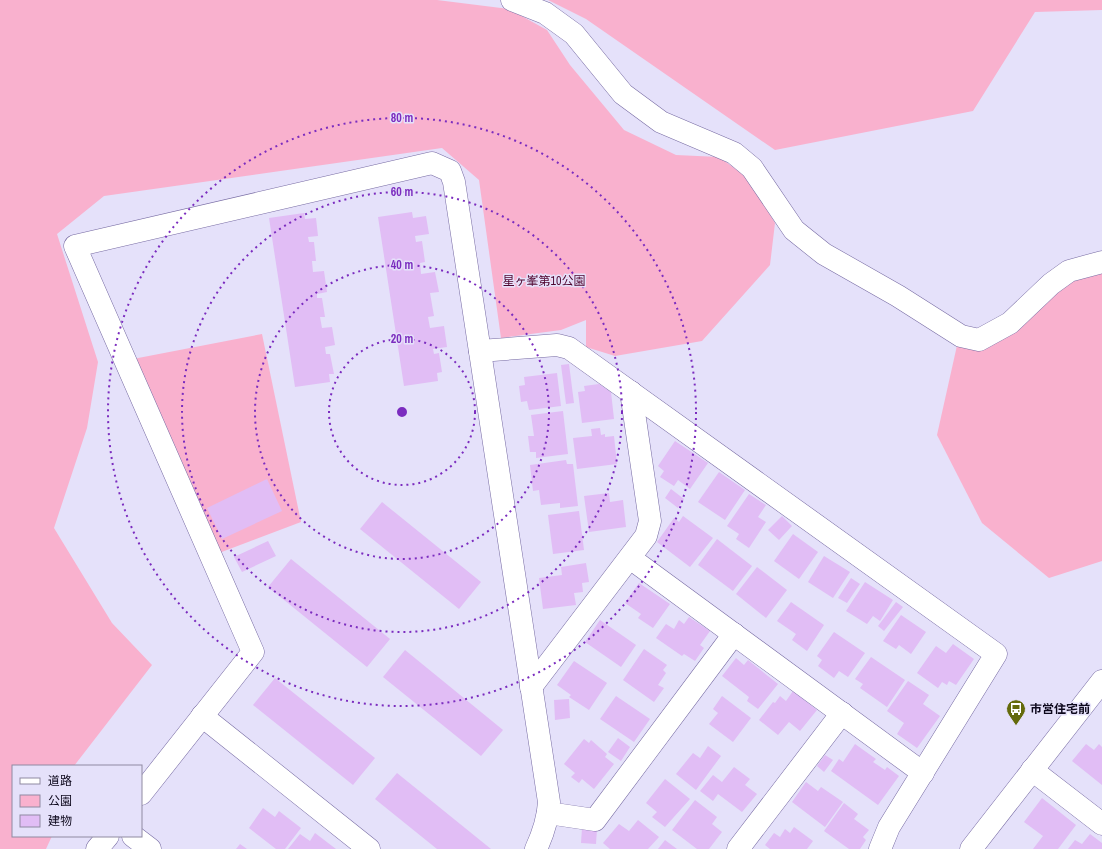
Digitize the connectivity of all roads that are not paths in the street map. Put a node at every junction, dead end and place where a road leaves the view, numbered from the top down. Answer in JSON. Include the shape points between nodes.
{"nodes":[{"id":1,"x":512,"y":0,"type":"edge"},
{"id":2,"x":1102,"y":262,"type":"edge"},
{"id":3,"x":480,"y":351,"type":"junction"},
{"id":4,"x":631,"y":392,"type":"junction"},
{"id":5,"x":630,"y":558,"type":"junction"},
{"id":6,"x":734,"y":634,"type":"junction"},
{"id":7,"x":1102,"y":681,"type":"edge"},
{"id":8,"x":531,"y":687,"type":"junction"},
{"id":9,"x":842,"y":713,"type":"junction"},
{"id":10,"x":202,"y":716,"type":"junction"},
{"id":11,"x":1032,"y":770,"type":"junction"},
{"id":12,"x":923,"y":773,"type":"junction"},
{"id":13,"x":142,"y":793,"type":"edge"},
{"id":14,"x":548,"y":813,"type":"junction"},
{"id":15,"x":1102,"y":824,"type":"edge"},
{"id":16,"x":107,"y":837,"type":"edge"},
{"id":17,"x":134,"y":837,"type":"edge"},
{"id":18,"x":97,"y":849,"type":"edge"},
{"id":19,"x":150,"y":849,"type":"edge"},
{"id":20,"x":369,"y":849,"type":"edge"},
{"id":21,"x":536,"y":849,"type":"edge"},
{"id":22,"x":738,"y":849,"type":"edge"},
{"id":23,"x":880,"y":849,"type":"edge"},
{"id":24,"x":971,"y":849,"type":"edge"}],
"edges":[{"from":1,"to":2,"type":"street","via":[[545,13],[574,34],[623,94],[661,122],[734,153],[752,168],[794,230],[824,254],[961,336],[978,340],[1010,323],[1051,284],[1069,271]]},
{"from":3,"to":4,"type":"street","via":[[557,344],[569,348]]},
{"from":3,"to":8,"type":"street"},
{"from":3,"to":10,"type":"street","via":[[454,182],[450,171],[432,163],[75,246],[253,652]]},
{"from":4,"to":5,"type":"street","via":[[650,522],[646,536]]},
{"from":4,"to":12,"type":"street","via":[[996,654]]},
{"from":5,"to":6,"type":"street"},
{"from":5,"to":8,"type":"street"},
{"from":6,"to":9,"type":"street"},
{"from":6,"to":14,"type":"street","via":[[595,820]]},
{"from":7,"to":11,"type":"street"},
{"from":8,"to":14,"type":"street","via":[[549,802]]},
{"from":9,"to":12,"type":"street"},
{"from":9,"to":22,"type":"street"},
{"from":10,"to":13,"type":"street"},
{"from":10,"to":20,"type":"street"},
{"from":11,"to":15,"type":"street"},
{"from":11,"to":24,"type":"street"},
{"from":12,"to":23,"type":"street","via":[[889,827]]},
{"from":14,"to":21,"type":"street"},
{"from":16,"to":18,"type":"street"},
{"from":17,"to":19,"type":"street"}]}
